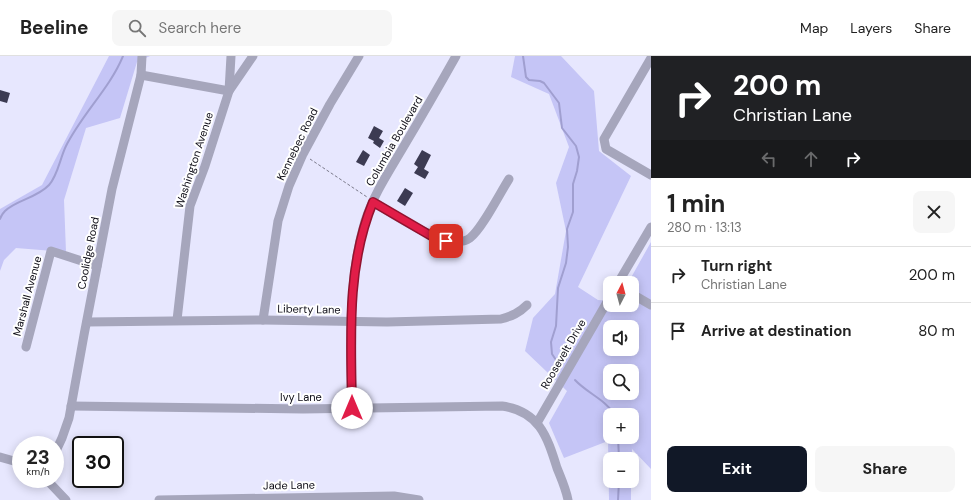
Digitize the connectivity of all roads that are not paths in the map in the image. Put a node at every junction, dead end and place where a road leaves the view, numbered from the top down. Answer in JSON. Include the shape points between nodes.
{"nodes":[{"id":1,"x":142,"y":56,"type":"edge"},
{"id":2,"x":231,"y":56,"type":"edge"},
{"id":3,"x":253,"y":56,"type":"edge"},
{"id":4,"x":359,"y":56,"type":"edge"},
{"id":5,"x":456,"y":56,"type":"edge"},
{"id":6,"x":651,"y":58,"type":"edge"},
{"id":7,"x":141,"y":75,"type":"junction"},
{"id":8,"x":229,"y":91,"type":"junction"},
{"id":9,"x":651,"y":175,"type":"edge"},
{"id":10,"x":509,"y":179,"type":"dead end"},
{"id":11,"x":373,"y":202,"type":"junction"},
{"id":12,"x":651,"y":227,"type":"edge"},
{"id":13,"x":97,"y":266,"type":"junction"},
{"id":14,"x":622,"y":276,"type":"edge"},
{"id":15,"x":639,"y":298,"type":"edge"},
{"id":16,"x":527,"y":305,"type":"dead end"},
{"id":17,"x":651,"y":305,"type":"edge"},
{"id":18,"x":603,"y":309,"type":"edge"},
{"id":19,"x":176,"y":320,"type":"junction"},
{"id":20,"x":263,"y":320,"type":"junction"},
{"id":21,"x":87,"y":322,"type":"junction"},
{"id":22,"x":351,"y":322,"type":"junction"},
{"id":23,"x":26,"y":347,"type":"dead end"},
{"id":24,"x":71,"y":406,"type":"junction"},
{"id":25,"x":352,"y":408,"type":"junction"},
{"id":26,"x":537,"y":423,"type":"junction"},
{"id":27,"x":62,"y":436,"type":"edge"},
{"id":28,"x":0,"y":457,"type":"edge"},
{"id":29,"x":12,"y":460,"type":"edge"},
{"id":30,"x":55,"y":488,"type":"edge"},
{"id":31,"x":213,"y":499,"type":"edge"},
{"id":32,"x":303,"y":499,"type":"edge"},
{"id":33,"x":66,"y":500,"type":"edge"},
{"id":34,"x":159,"y":500,"type":"edge"},
{"id":35,"x":419,"y":500,"type":"edge"},
{"id":36,"x":568,"y":500,"type":"edge"}],
"edges":[{"from":1,"to":7,"type":"street","name":"Coolidge Road"},
{"from":2,"to":8,"type":"street","name":"Washington Avenue"},
{"from":3,"to":8,"type":"street"},
{"from":4,"to":20,"type":"street","name":"Kennebec Road","via":[[302,154],[289,186],[278,221]]},
{"from":5,"to":11,"type":"street","name":"Columbia Boulevard"},
{"from":6,"to":9,"type":"street","via":[[604,139],[606,148]]},
{"from":7,"to":8,"type":"street"},
{"from":7,"to":13,"type":"street","name":"Coolidge Road","via":[[112,189]]},
{"from":8,"to":19,"type":"street","name":"Washington Avenue","via":[[190,206]]},
{"from":10,"to":11,"type":"street","via":[[478,230],[466,241],[446,241],[433,237]]},
{"from":11,"to":22,"type":"street","name":"Columbia Boulevard","via":[[359,245]]},
{"from":12,"to":14,"type":"street"},
{"from":13,"to":21,"type":"street","name":"Coolidge Road"},
{"from":13,"to":23,"type":"street","name":"Marshall Avenue","via":[[51,252]]},
{"from":15,"to":17,"type":"street"},
{"from":16,"to":22,"type":"street","name":"Liberty Lane","via":[[521,312],[501,319]]},
{"from":18,"to":26,"type":"street","name":"Roosevelt Drive"},
{"from":19,"to":20,"type":"street","name":"Liberty Lane"},
{"from":19,"to":21,"type":"street","name":"Liberty Lane"},
{"from":20,"to":22,"type":"street","name":"Liberty Lane"},
{"from":21,"to":24,"type":"street","name":"Coolidge Road"},
{"from":22,"to":25,"type":"street","name":"Columbia Boulevard"},
{"from":24,"to":25,"type":"street","name":"Ivy Lane","via":[[303,410]]},
{"from":24,"to":27,"type":"street","name":"Coolidge Road"},
{"from":25,"to":26,"type":"street","name":"Ivy Lane","via":[[502,406],[523,411]]},
{"from":26,"to":36,"type":"street","name":"Ivy Lane","via":[[544,432]]},
{"from":28,"to":29,"type":"street"},
{"from":30,"to":33,"type":"street"},
{"from":31,"to":32,"type":"street","name":"Jade Lane"},
{"from":31,"to":34,"type":"street","name":"Jade Lane"},
{"from":32,"to":35,"type":"street","name":"Jade Lane","via":[[394,496]]}]}
